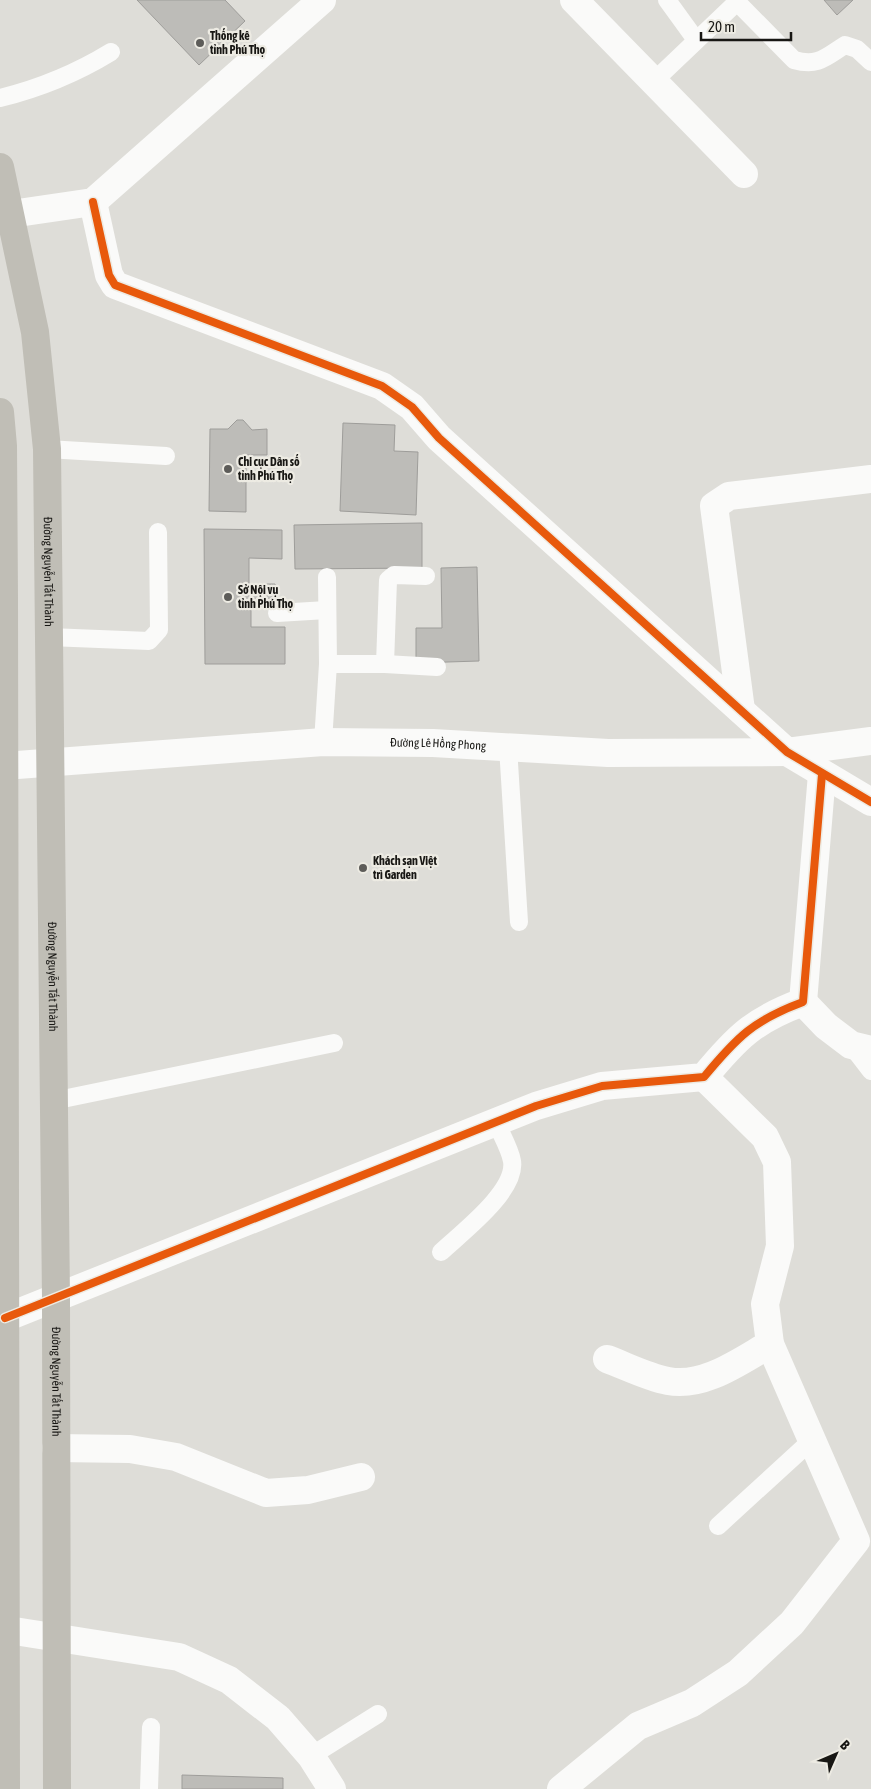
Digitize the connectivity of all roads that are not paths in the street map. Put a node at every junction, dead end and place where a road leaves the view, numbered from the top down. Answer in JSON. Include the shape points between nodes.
{"nodes":[{"id":1,"x":322,"y":0,"type":"edge"},
{"id":2,"x":574,"y":0,"type":"edge"},
{"id":3,"x":667,"y":0,"type":"edge"},
{"id":4,"x":736,"y":1,"type":"edge"},
{"id":5,"x":696,"y":40,"type":"junction"},
{"id":6,"x":111,"y":52,"type":"dead end"},
{"id":7,"x":871,"y":62,"type":"edge"},
{"id":8,"x":654,"y":81,"type":"junction"},
{"id":9,"x":0,"y":98,"type":"edge"},
{"id":10,"x":0,"y":167,"type":"edge"},
{"id":11,"x":744,"y":174,"type":"dead end"},
{"id":12,"x":92,"y":202,"type":"junction"},
{"id":13,"x":11,"y":214,"type":"junction"},
{"id":14,"x":0,"y":412,"type":"edge"},
{"id":15,"x":47,"y":449,"type":"junction"},
{"id":16,"x":166,"y":456,"type":"dead end"},
{"id":17,"x":871,"y":479,"type":"edge"},
{"id":18,"x":158,"y":532,"type":"dead end"},
{"id":19,"x":426,"y":576,"type":"dead end"},
{"id":20,"x":327,"y":577,"type":"dead end"},
{"id":21,"x":327,"y":610,"type":"junction"},
{"id":22,"x":277,"y":613,"type":"dead end"},
{"id":23,"x":49,"y":637,"type":"junction"},
{"id":24,"x":328,"y":664,"type":"junction"},
{"id":25,"x":385,"y":664,"type":"junction"},
{"id":26,"x":437,"y":667,"type":"dead end"},
{"id":27,"x":741,"y":710,"type":"junction"},
{"id":28,"x":871,"y":741,"type":"edge"},
{"id":29,"x":323,"y":742,"type":"junction"},
{"id":30,"x":508,"y":747,"type":"junction"},
{"id":31,"x":787,"y":752,"type":"junction"},
{"id":32,"x":49,"y":764,"type":"junction"},
{"id":33,"x":4,"y":766,"type":"junction"},
{"id":34,"x":822,"y":774,"type":"junction"},
{"id":35,"x":871,"y":802,"type":"edge"},
{"id":36,"x":519,"y":922,"type":"dead end"},
{"id":37,"x":803,"y":1002,"type":"junction"},
{"id":38,"x":334,"y":1043,"type":"dead end"},
{"id":39,"x":861,"y":1048,"type":"edge"},
{"id":40,"x":871,"y":1072,"type":"edge"},
{"id":41,"x":704,"y":1077,"type":"junction"},
{"id":42,"x":53,"y":1101,"type":"junction"},
{"id":43,"x":496,"y":1122,"type":"junction"},
{"id":44,"x":441,"y":1252,"type":"dead end"},
{"id":45,"x":56,"y":1300,"type":"junction"},
{"id":46,"x":5,"y":1318,"type":"junction"},
{"id":47,"x":770,"y":1344,"type":"junction"},
{"id":48,"x":606,"y":1359,"type":"dead end"},
{"id":49,"x":812,"y":1440,"type":"junction"},
{"id":50,"x":56,"y":1448,"type":"junction"},
{"id":51,"x":361,"y":1477,"type":"dead end"},
{"id":52,"x":718,"y":1526,"type":"dead end"},
{"id":53,"x":863,"y":1548,"type":"edge"},
{"id":54,"x":8,"y":1630,"type":"junction"},
{"id":55,"x":58,"y":1636,"type":"junction"},
{"id":56,"x":378,"y":1714,"type":"dead end"},
{"id":57,"x":151,"y":1726,"type":"dead end"},
{"id":58,"x":311,"y":1756,"type":"junction"},
{"id":59,"x":6,"y":1789,"type":"edge"},
{"id":60,"x":57,"y":1789,"type":"edge"},
{"id":61,"x":149,"y":1789,"type":"edge"},
{"id":62,"x":332,"y":1789,"type":"edge"},
{"id":63,"x":561,"y":1789,"type":"edge"}],
"edges":[{"from":1,"to":12,"type":"street"},
{"from":2,"to":8,"type":"street"},
{"from":3,"to":5,"type":"lane"},
{"from":4,"to":5,"type":"lane"},
{"from":4,"to":7,"type":"lane","via":[[794,60],[805,64],[817,63],[845,45],[857,49]]},
{"from":5,"to":8,"type":"lane"},
{"from":6,"to":9,"type":"lane","via":[[50,84]]},
{"from":8,"to":11,"type":"street"},
{"from":10,"to":13,"type":"main road","name":"Đường Nguyễn Tất Thành"},
{"from":12,"to":13,"type":"street"},
{"from":12,"to":27,"type":"street","via":[[109,274],[115,285],[382,386],[412,407],[439,438]]},
{"from":13,"to":15,"type":"main road","name":"Đường Nguyễn Tất Thành","via":[[35,332]]},
{"from":14,"to":33,"type":"main road","via":[[3,456]]},
{"from":15,"to":16,"type":"lane"},
{"from":15,"to":23,"type":"main road","name":"Đường Nguyễn Tất Thành"},
{"from":17,"to":27,"type":"street","via":[[730,496],[714,506]]},
{"from":18,"to":23,"type":"lane","via":[[159,630],[149,640]]},
{"from":19,"to":25,"type":"lane","via":[[394,575],[388,580]]},
{"from":20,"to":21,"type":"lane"},
{"from":21,"to":22,"type":"lane"},
{"from":21,"to":24,"type":"lane"},
{"from":23,"to":32,"type":"main road","name":"Đường Nguyễn Tất Thành"},
{"from":24,"to":25,"type":"lane"},
{"from":24,"to":29,"type":"lane"},
{"from":25,"to":26,"type":"lane"},
{"from":27,"to":31,"type":"street"},
{"from":28,"to":31,"type":"street","name":"Đường Lê Hồng Phong"},
{"from":29,"to":30,"type":"street","name":"Đường Lê Hồng Phong","via":[[433,742]]},
{"from":29,"to":32,"type":"street","name":"Đường Lê Hồng Phong"},
{"from":30,"to":31,"type":"street","name":"Đường Lê Hồng Phong","via":[[608,752]]},
{"from":30,"to":36,"type":"lane"},
{"from":31,"to":34,"type":"street"},
{"from":32,"to":33,"type":"street","name":"Đường Lê Hồng Phong"},
{"from":32,"to":42,"type":"main road","name":"Đường Nguyễn Tất Thành"},
{"from":33,"to":46,"type":"main road"},
{"from":34,"to":35,"type":"street"},
{"from":34,"to":37,"type":"street"},
{"from":37,"to":39,"type":"street","via":[[826,1026]]},
{"from":37,"to":41,"type":"street","via":[[771,1014],[741,1035]]},
{"from":38,"to":42,"type":"lane"},
{"from":39,"to":40,"type":"lane"},
{"from":41,"to":43,"type":"street","via":[[602,1086]]},
{"from":41,"to":47,"type":"street","via":[[765,1137],[777,1162],[780,1246],[765,1304]]},
{"from":42,"to":45,"type":"main road","name":"Đường Nguyễn Tất Thành"},
{"from":43,"to":44,"type":"lane","via":[[512,1161],[512,1175],[503,1192]]},
{"from":43,"to":45,"type":"street"},
{"from":45,"to":46,"type":"street"},
{"from":45,"to":50,"type":"main road","name":"Đường Nguyễn Tất Thành"},
{"from":46,"to":54,"type":"main road"},
{"from":47,"to":48,"type":"street","via":[[697,1381],[668,1381]]},
{"from":47,"to":49,"type":"street"},
{"from":49,"to":52,"type":"lane"},
{"from":49,"to":53,"type":"street"},
{"from":50,"to":51,"type":"street","via":[[130,1449],[176,1457],[266,1493],[308,1490]]},
{"from":50,"to":55,"type":"main road","name":"Đường Nguyễn Tất Thành"},
{"from":53,"to":63,"type":"street","via":[[792,1623],[738,1673],[692,1704],[638,1726]]},
{"from":54,"to":55,"type":"street"},
{"from":54,"to":59,"type":"main road"},
{"from":55,"to":58,"type":"street","via":[[179,1657],[229,1680],[278,1718]]},
{"from":55,"to":60,"type":"main road","name":"Đường Nguyễn Tất Thành"},
{"from":56,"to":58,"type":"lane"},
{"from":57,"to":61,"type":"lane"},
{"from":58,"to":62,"type":"street"}]}
